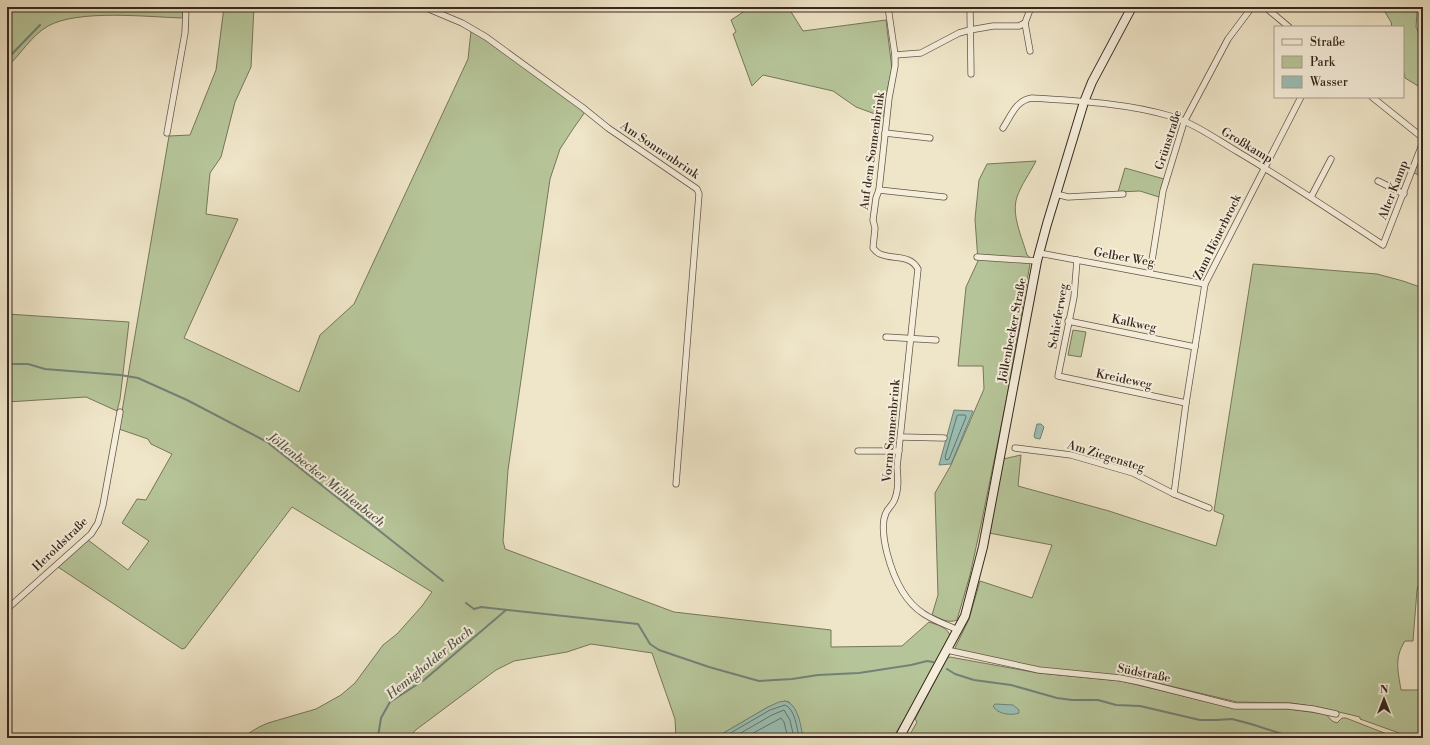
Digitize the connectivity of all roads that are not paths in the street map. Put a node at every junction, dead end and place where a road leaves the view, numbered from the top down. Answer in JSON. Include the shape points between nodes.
{"nodes":[{"id":1,"x":186,"y":7,"type":"edge"},
{"id":2,"x":424,"y":7,"type":"edge"},
{"id":3,"x":888,"y":7,"type":"edge"},
{"id":4,"x":970,"y":7,"type":"edge"},
{"id":5,"x":1031,"y":7,"type":"edge"},
{"id":6,"x":1132,"y":7,"type":"edge"},
{"id":7,"x":1252,"y":7,"type":"edge"},
{"id":8,"x":1265,"y":7,"type":"edge"},
{"id":9,"x":1025,"y":23,"type":"junction"},
{"id":10,"x":1288,"y":26,"type":"edge"},
{"id":11,"x":970,"y":30,"type":"junction"},
{"id":12,"x":1030,"y":51,"type":"dead end"},
{"id":13,"x":895,"y":56,"type":"junction"},
{"id":14,"x":971,"y":74,"type":"dead end"},
{"id":15,"x":1300,"y":98,"type":"edge"},
{"id":16,"x":1373,"y":98,"type":"edge"},
{"id":17,"x":1084,"y":102,"type":"junction"},
{"id":18,"x":1184,"y":122,"type":"junction"},
{"id":19,"x":1003,"y":128,"type":"dead end"},
{"id":20,"x":167,"y":133,"type":"dead end"},
{"id":21,"x":885,"y":133,"type":"junction"},
{"id":22,"x":930,"y":138,"type":"dead end"},
{"id":23,"x":1423,"y":138,"type":"edge"},
{"id":24,"x":1423,"y":142,"type":"edge"},
{"id":25,"x":1332,"y":159,"type":"dead end"},
{"id":26,"x":1264,"y":168,"type":"junction"},
{"id":27,"x":1378,"y":181,"type":"dead end"},
{"id":28,"x":879,"y":190,"type":"junction"},
{"id":29,"x":1056,"y":194,"type":"junction"},
{"id":30,"x":1123,"y":194,"type":"dead end"},
{"id":31,"x":1404,"y":194,"type":"junction"},
{"id":32,"x":944,"y":197,"type":"dead end"},
{"id":33,"x":1311,"y":197,"type":"junction"},
{"id":34,"x":1383,"y":246,"type":"joint"},
{"id":35,"x":977,"y":257,"type":"dead end"},
{"id":36,"x":1038,"y":257,"type":"junction"},
{"id":37,"x":1077,"y":260,"type":"junction"},
{"id":38,"x":1150,"y":273,"type":"junction"},
{"id":39,"x":1205,"y":284,"type":"junction"},
{"id":40,"x":1068,"y":321,"type":"junction"},
{"id":41,"x":886,"y":337,"type":"dead end"},
{"id":42,"x":911,"y":339,"type":"junction"},
{"id":43,"x":936,"y":340,"type":"dead end"},
{"id":44,"x":1195,"y":346,"type":"junction"},
{"id":45,"x":908,"y":364,"type":"joint"},
{"id":46,"x":1058,"y":376,"type":"joint"},
{"id":47,"x":1186,"y":404,"type":"junction"},
{"id":48,"x":120,"y":412,"type":"dead end"},
{"id":49,"x":901,"y":437,"type":"junction"},
{"id":50,"x":944,"y":438,"type":"dead end"},
{"id":51,"x":1015,"y":448,"type":"dead end"},
{"id":52,"x":858,"y":451,"type":"dead end"},
{"id":53,"x":899,"y":452,"type":"junction"},
{"id":54,"x":676,"y":484,"type":"dead end"},
{"id":55,"x":1174,"y":494,"type":"junction"},
{"id":56,"x":1209,"y":508,"type":"dead end"},
{"id":57,"x":7,"y":608,"type":"edge"},
{"id":58,"x":958,"y":630,"type":"junction"},
{"id":59,"x":947,"y":650,"type":"junction"},
{"id":60,"x":1336,"y":714,"type":"dead end"},
{"id":61,"x":899,"y":738,"type":"edge"}],
"edges":[{"from":1,"to":20,"type":"street","via":[[185,33]]},
{"from":2,"to":54,"type":"street","name":"Am Sonnenbrink","via":[[462,23],[486,37],[608,128],[697,189],[700,194]]},
{"from":3,"to":13,"type":"street","name":"Auf dem Sonnenbrink"},
{"from":4,"to":11,"type":"street"},
{"from":5,"to":9,"type":"street"},
{"from":6,"to":17,"type":"main road","name":"Jöllenbecker Straße"},
{"from":7,"to":18,"type":"street","name":"Grünstraße","via":[[1228,38]]},
{"from":8,"to":10,"type":"street"},
{"from":9,"to":11,"type":"street","via":[[1019,26],[993,26]]},
{"from":9,"to":12,"type":"street"},
{"from":11,"to":13,"type":"street","via":[[921,53]]},
{"from":11,"to":14,"type":"street"},
{"from":13,"to":21,"type":"street","name":"Auf dem Sonnenbrink"},
{"from":15,"to":26,"type":"street","name":"Zum Hönerbrock"},
{"from":16,"to":23,"type":"street"},
{"from":17,"to":18,"type":"street","name":"Großkamp","via":[[1170,116]]},
{"from":17,"to":19,"type":"street","name":"Großkamp","via":[[1025,99],[1014,109]]},
{"from":17,"to":29,"type":"main road","name":"Jöllenbecker Straße"},
{"from":18,"to":26,"type":"street","name":"Großkamp"},
{"from":18,"to":38,"type":"street","name":"Grünstraße","via":[[1164,191]]},
{"from":21,"to":22,"type":"street"},
{"from":21,"to":28,"type":"street","name":"Auf dem Sonnenbrink"},
{"from":24,"to":31,"type":"street","name":"Alter Kamp"},
{"from":25,"to":33,"type":"street"},
{"from":26,"to":33,"type":"street","name":"Großkamp"},
{"from":26,"to":39,"type":"street","name":"Zum Hönerbrock"},
{"from":27,"to":31,"type":"street"},
{"from":28,"to":32,"type":"street"},
{"from":28,"to":42,"type":"street","name":"Auf dem Sonnenbrink","via":[[873,220],[873,248],[879,254],[909,260],[915,263],[918,269]]},
{"from":29,"to":30,"type":"street","via":[[1068,197]]},
{"from":29,"to":36,"type":"main road","name":"Jöllenbecker Straße"},
{"from":31,"to":34,"type":"street","name":"Alter Kamp"},
{"from":33,"to":34,"type":"street","name":"Großkamp"},
{"from":35,"to":36,"type":"street","name":"Gelber Weg"},
{"from":36,"to":37,"type":"street","name":"Gelber Weg"},
{"from":36,"to":58,"type":"main road","name":"Jöllenbecker Straße","via":[[983,547],[965,616]]},
{"from":37,"to":38,"type":"street","name":"Gelber Weg"},
{"from":37,"to":40,"type":"street","name":"Schieferweg","via":[[1074,297]]},
{"from":38,"to":39,"type":"street","name":"Gelber Weg"},
{"from":39,"to":44,"type":"street","name":"Zum Hönerbrock"},
{"from":40,"to":44,"type":"street","name":"Kalkweg"},
{"from":40,"to":46,"type":"street","name":"Schieferweg"},
{"from":41,"to":42,"type":"street"},
{"from":42,"to":43,"type":"street"},
{"from":42,"to":45,"type":"street","name":"Auf dem Sonnenbrink"},
{"from":44,"to":47,"type":"street","name":"Zum Hönerbrock"},
{"from":45,"to":49,"type":"street","name":"Vorm Sonnenbrink"},
{"from":46,"to":47,"type":"street","name":"Kreideweg"},
{"from":47,"to":55,"type":"street","name":"Zum Hönerbrock"},
{"from":48,"to":57,"type":"street","name":"Heroldstraße","via":[[98,524],[91,534]]},
{"from":49,"to":50,"type":"street"},
{"from":49,"to":53,"type":"street","name":"Vorm Sonnenbrink"},
{"from":51,"to":55,"type":"street","name":"Am Ziegensteg","via":[[1071,455],[1133,474]]},
{"from":52,"to":53,"type":"street"},
{"from":53,"to":58,"type":"street","name":"Vorm Sonnenbrink","via":[[899,483],[894,501],[885,514],[883,531],[893,574],[905,595],[923,613]]},
{"from":55,"to":56,"type":"street","name":"Am Ziegensteg"},
{"from":58,"to":59,"type":"main road","name":"Jöllenbecker Straße"},
{"from":59,"to":60,"type":"street","name":"Südstraße","via":[[1039,670],[1140,682],[1235,706],[1288,706]]},
{"from":59,"to":61,"type":"main road","name":"Jöllenbecker Straße"}]}
